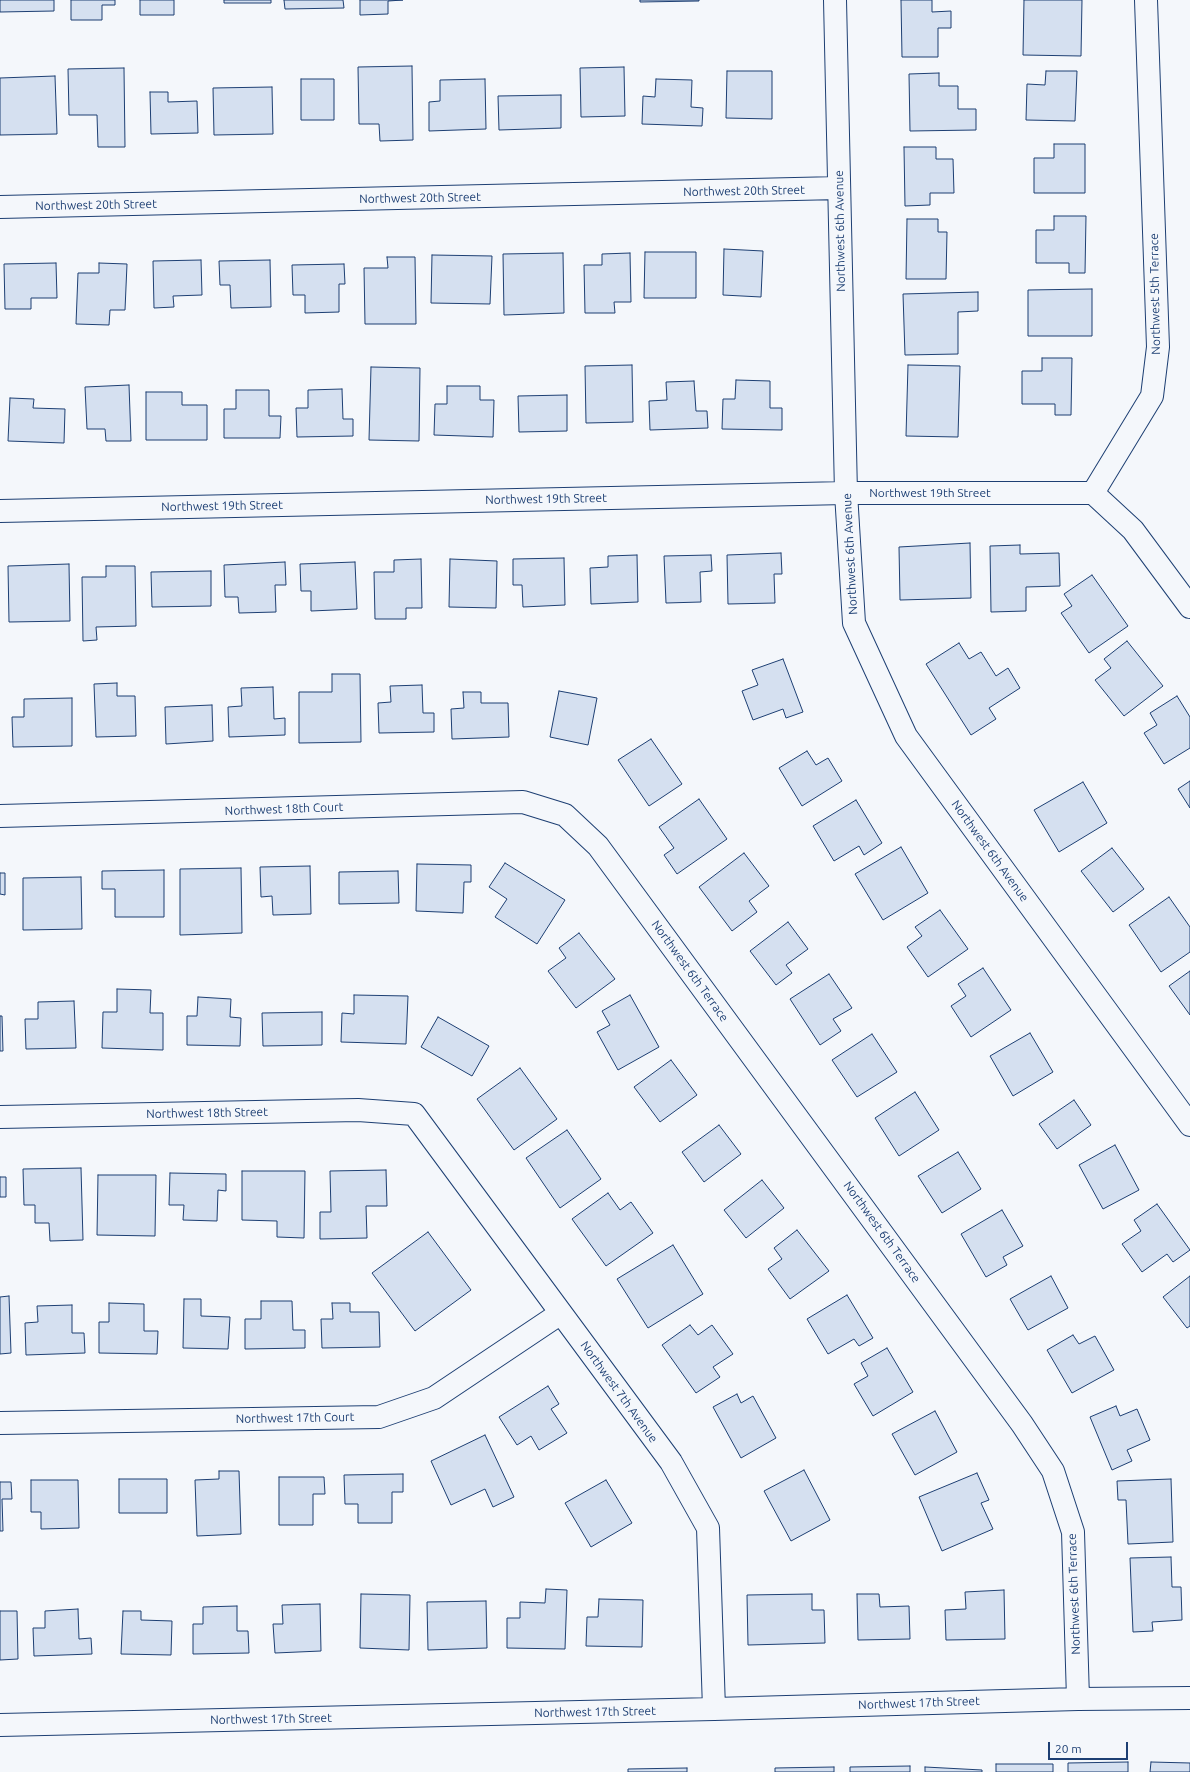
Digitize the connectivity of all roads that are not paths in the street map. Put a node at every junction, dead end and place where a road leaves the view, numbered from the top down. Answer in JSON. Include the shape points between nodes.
{"nodes":[{"id":1,"x":835,"y":0,"type":"edge"},
{"id":2,"x":1146,"y":0,"type":"edge"},
{"id":3,"x":839,"y":188,"type":"junction"},
{"id":4,"x":0,"y":207,"type":"edge"},
{"id":5,"x":846,"y":493,"type":"junction"},
{"id":6,"x":1093,"y":493,"type":"junction"},
{"id":7,"x":0,"y":511,"type":"edge"},
{"id":8,"x":1190,"y":607,"type":"edge"},
{"id":9,"x":565,"y":815,"type":"joint"},
{"id":10,"x":0,"y":816,"type":"edge"},
{"id":11,"x":414,"y":1114,"type":"joint"},
{"id":12,"x":0,"y":1117,"type":"edge"},
{"id":13,"x":1190,"y":1125,"type":"edge"},
{"id":14,"x":561,"y":1313,"type":"junction"},
{"id":15,"x":0,"y":1423,"type":"edge"},
{"id":16,"x":1190,"y":1698,"type":"edge"},
{"id":17,"x":1078,"y":1699,"type":"junction"},
{"id":18,"x":714,"y":1709,"type":"junction"},
{"id":19,"x":0,"y":1725,"type":"edge"}],
"edges":[{"from":1,"to":3,"type":"street","name":"Northwest 6th Avenue"},
{"from":2,"to":6,"type":"street","name":"Northwest 5th Terrace","via":[[1158,347],[1152,396]]},
{"from":3,"to":4,"type":"street","name":"Northwest 20th Street"},
{"from":3,"to":5,"type":"street","name":"Northwest 6th Avenue"},
{"from":5,"to":6,"type":"street","name":"Northwest 19th Street"},
{"from":5,"to":7,"type":"street","name":"Northwest 19th Street"},
{"from":5,"to":13,"type":"street","name":"Northwest 6th Avenue","via":[[854,623],[906,736]]},
{"from":6,"to":8,"type":"street","via":[[1133,530]]},
{"from":9,"to":10,"type":"street","name":"Northwest 18th Court","via":[[523,802]]},
{"from":9,"to":17,"type":"street","name":"Northwest 6th Terrace","via":[[598,846],[1054,1471],[1073,1532]]},
{"from":11,"to":12,"type":"street","name":"Northwest 18th Street","via":[[358,1110]]},
{"from":11,"to":14,"type":"street","name":"Northwest 7th Avenue"},
{"from":14,"to":15,"type":"street","name":"Northwest 17th Court","via":[[434,1398],[379,1417]]},
{"from":14,"to":18,"type":"street","name":"Northwest 7th Avenue","via":[[671,1462],[708,1528]]},
{"from":16,"to":17,"type":"street","name":"Northwest 17th Street"},
{"from":17,"to":18,"type":"street","name":"Northwest 17th Street"},
{"from":18,"to":19,"type":"street","name":"Northwest 17th Street"}]}
